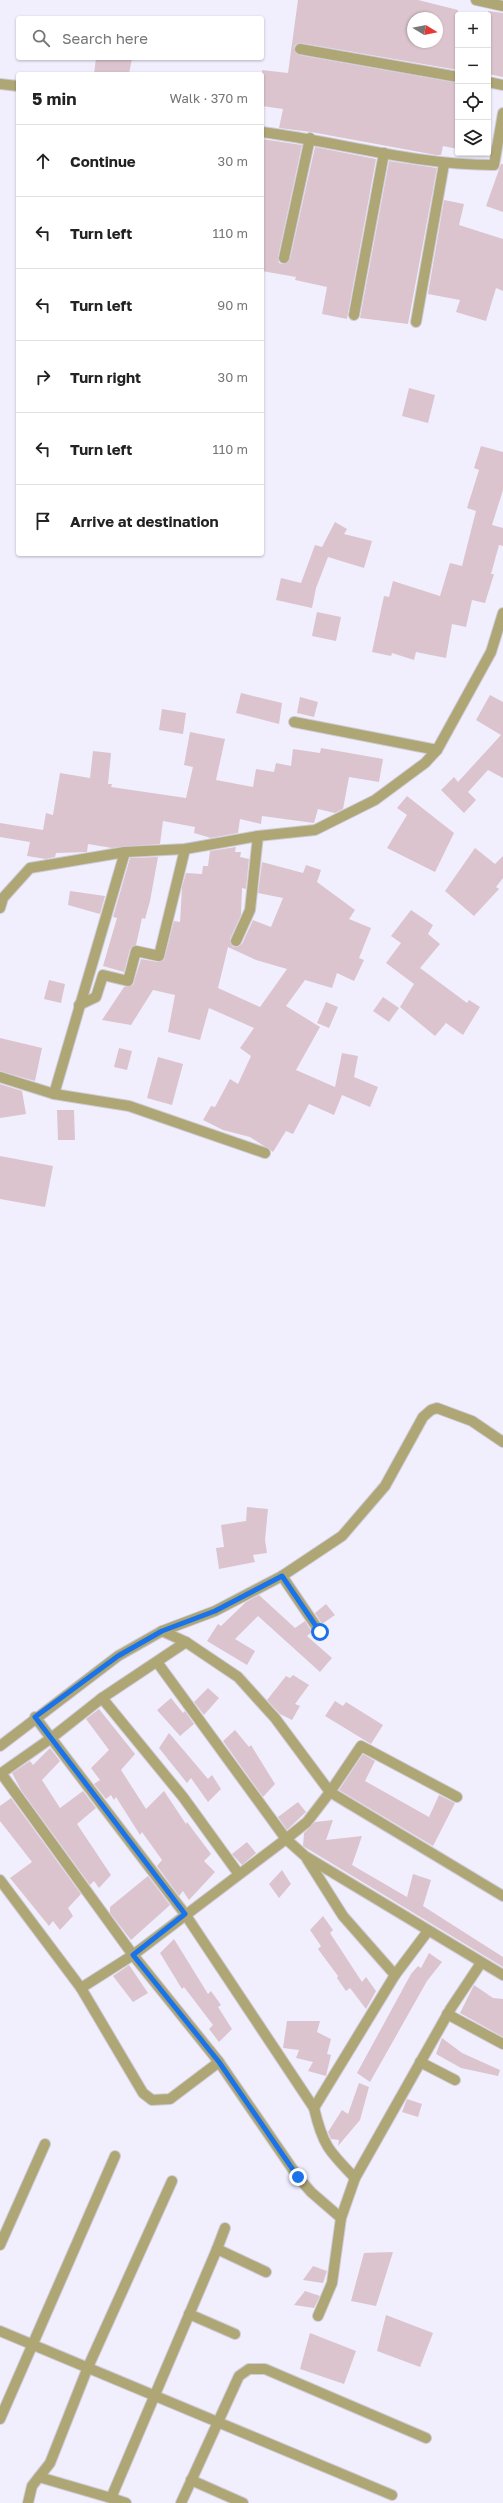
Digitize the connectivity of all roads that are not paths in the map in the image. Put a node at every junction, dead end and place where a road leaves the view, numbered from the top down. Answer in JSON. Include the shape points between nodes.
{"nodes":[{"id":1,"x":476,"y":0,"type":"edge"},
{"id":2,"x":503,"y":6,"type":"edge"},
{"id":3,"x":300,"y":49,"type":"dead end"},
{"id":4,"x":455,"y":76,"type":"edge"},
{"id":5,"x":491,"y":82,"type":"edge"},
{"id":6,"x":0,"y":84,"type":"edge"},
{"id":7,"x":503,"y":84,"type":"edge"},
{"id":8,"x":16,"y":86,"type":"edge"},
{"id":9,"x":503,"y":113,"type":"edge"},
{"id":10,"x":264,"y":132,"type":"edge"},
{"id":11,"x":310,"y":138,"type":"junction"},
{"id":12,"x":384,"y":153,"type":"junction"},
{"id":13,"x":444,"y":164,"type":"junction"},
{"id":14,"x":498,"y":167,"type":"edge"},
{"id":15,"x":284,"y":258,"type":"dead end"},
{"id":16,"x":354,"y":316,"type":"dead end"},
{"id":17,"x":416,"y":322,"type":"dead end"},
{"id":18,"x":503,"y":613,"type":"edge"},
{"id":19,"x":294,"y":722,"type":"dead end"},
{"id":20,"x":436,"y":750,"type":"junction"},
{"id":21,"x":258,"y":836,"type":"junction"},
{"id":22,"x":185,"y":849,"type":"junction"},
{"id":23,"x":124,"y":852,"type":"junction"},
{"id":24,"x":0,"y":908,"type":"edge"},
{"id":25,"x":236,"y":941,"type":"dead end"},
{"id":26,"x":79,"y":1005,"type":"junction"},
{"id":27,"x":0,"y":1077,"type":"edge"},
{"id":28,"x":54,"y":1094,"type":"junction"},
{"id":29,"x":265,"y":1153,"type":"dead end"},
{"id":30,"x":503,"y":1442,"type":"edge"},
{"id":31,"x":282,"y":1576,"type":"junction"},
{"id":32,"x":162,"y":1631,"type":"junction"},
{"id":33,"x":320,"y":1632,"type":"dead end"},
{"id":34,"x":186,"y":1642,"type":"junction"},
{"id":35,"x":157,"y":1662,"type":"junction"},
{"id":36,"x":102,"y":1698,"type":"junction"},
{"id":37,"x":35,"y":1717,"type":"junction"},
{"id":38,"x":50,"y":1739,"type":"junction"},
{"id":39,"x":0,"y":1746,"type":"edge"},
{"id":40,"x":1,"y":1773,"type":"edge"},
{"id":41,"x":330,"y":1792,"type":"junction"},
{"id":42,"x":457,"y":1797,"type":"dead end"},
{"id":43,"x":286,"y":1839,"type":"junction"},
{"id":44,"x":305,"y":1856,"type":"junction"},
{"id":45,"x":238,"y":1873,"type":"junction"},
{"id":46,"x":0,"y":1880,"type":"edge"},
{"id":47,"x":503,"y":1896,"type":"edge"},
{"id":48,"x":185,"y":1914,"type":"junction"},
{"id":49,"x":428,"y":1931,"type":"junction"},
{"id":50,"x":133,"y":1955,"type":"junction"},
{"id":51,"x":481,"y":1963,"type":"junction"},
{"id":52,"x":395,"y":1975,"type":"junction"},
{"id":53,"x":503,"y":1975,"type":"edge"},
{"id":54,"x":82,"y":1988,"type":"junction"},
{"id":55,"x":447,"y":2014,"type":"junction"},
{"id":56,"x":503,"y":2044,"type":"edge"},
{"id":57,"x":219,"y":2062,"type":"junction"},
{"id":58,"x":420,"y":2062,"type":"junction"},
{"id":59,"x":455,"y":2080,"type":"dead end"},
{"id":60,"x":314,"y":2108,"type":"junction"},
{"id":61,"x":45,"y":2144,"type":"dead end"},
{"id":62,"x":115,"y":2156,"type":"dead end"},
{"id":63,"x":355,"y":2178,"type":"junction"},
{"id":64,"x":172,"y":2181,"type":"dead end"},
{"id":65,"x":341,"y":2218,"type":"junction"},
{"id":66,"x":225,"y":2228,"type":"dead end"},
{"id":67,"x":0,"y":2245,"type":"edge"},
{"id":68,"x":217,"y":2249,"type":"junction"},
{"id":69,"x":266,"y":2272,"type":"dead end"},
{"id":70,"x":189,"y":2314,"type":"junction"},
{"id":71,"x":318,"y":2316,"type":"dead end"},
{"id":72,"x":0,"y":2331,"type":"edge"},
{"id":73,"x":234,"y":2334,"type":"dead end"},
{"id":74,"x":33,"y":2344,"type":"junction"},
{"id":75,"x":88,"y":2367,"type":"junction"},
{"id":76,"x":153,"y":2395,"type":"junction"},
{"id":77,"x":0,"y":2419,"type":"edge"},
{"id":78,"x":217,"y":2423,"type":"junction"},
{"id":79,"x":426,"y":2438,"type":"dead end"},
{"id":80,"x":39,"y":2477,"type":"junction"},
{"id":81,"x":191,"y":2480,"type":"junction"},
{"id":82,"x":392,"y":2495,"type":"dead end"},
{"id":83,"x":111,"y":2498,"type":"junction"},
{"id":84,"x":28,"y":2503,"type":"edge"},
{"id":85,"x":126,"y":2503,"type":"edge"},
{"id":86,"x":181,"y":2503,"type":"edge"},
{"id":87,"x":243,"y":2503,"type":"edge"}],
"edges":[{"from":1,"to":2,"type":"street"},
{"from":3,"to":4,"type":"street"},
{"from":5,"to":7,"type":"street"},
{"from":6,"to":8,"type":"street"},
{"from":9,"to":14,"type":"street"},
{"from":10,"to":11,"type":"street"},
{"from":11,"to":12,"type":"street"},
{"from":11,"to":15,"type":"street"},
{"from":12,"to":13,"type":"street"},
{"from":12,"to":16,"type":"street"},
{"from":13,"to":14,"type":"street"},
{"from":13,"to":17,"type":"street"},
{"from":18,"to":20,"type":"street","via":[[491,652]]},
{"from":19,"to":20,"type":"street"},
{"from":20,"to":21,"type":"street","via":[[425,763],[374,800],[315,830]]},
{"from":21,"to":22,"type":"street"},
{"from":21,"to":25,"type":"street","via":[[250,910]]},
{"from":22,"to":23,"type":"street"},
{"from":22,"to":26,"type":"street","via":[[159,956],[136,951],[128,981],[103,975],[96,997]]},
{"from":23,"to":24,"type":"street","via":[[30,868],[3,898]]},
{"from":23,"to":26,"type":"street"},
{"from":26,"to":28,"type":"street"},
{"from":27,"to":28,"type":"street"},
{"from":28,"to":29,"type":"street","via":[[129,1106]]},
{"from":30,"to":31,"type":"street","via":[[472,1421],[437,1408],[431,1410],[423,1417],[386,1486],[342,1536]]},
{"from":31,"to":32,"type":"street","via":[[215,1611]]},
{"from":31,"to":33,"type":"street"},
{"from":32,"to":34,"type":"street"},
{"from":32,"to":37,"type":"street","via":[[118,1656]]},
{"from":34,"to":35,"type":"street"},
{"from":34,"to":41,"type":"street","via":[[238,1677],[275,1718]]},
{"from":35,"to":36,"type":"street"},
{"from":35,"to":43,"type":"street"},
{"from":36,"to":38,"type":"street"},
{"from":36,"to":45,"type":"street","via":[[184,1798]]},
{"from":37,"to":38,"type":"street"},
{"from":37,"to":39,"type":"street"},
{"from":38,"to":40,"type":"street"},
{"from":38,"to":48,"type":"street","via":[[122,1828]]},
{"from":40,"to":50,"type":"street"},
{"from":41,"to":42,"type":"street","via":[[361,1746]]},
{"from":41,"to":43,"type":"street","via":[[307,1822]]},
{"from":41,"to":47,"type":"street"},
{"from":43,"to":44,"type":"street"},
{"from":43,"to":45,"type":"street"},
{"from":44,"to":49,"type":"street"},
{"from":44,"to":52,"type":"street","via":[[343,1916]]},
{"from":45,"to":48,"type":"street"},
{"from":46,"to":54,"type":"street"},
{"from":48,"to":50,"type":"street"},
{"from":48,"to":60,"type":"street"},
{"from":49,"to":51,"type":"street"},
{"from":49,"to":52,"type":"street"},
{"from":50,"to":54,"type":"street"},
{"from":50,"to":57,"type":"street"},
{"from":51,"to":53,"type":"street"},
{"from":51,"to":55,"type":"street"},
{"from":52,"to":60,"type":"street"},
{"from":54,"to":57,"type":"street","via":[[143,2093],[152,2100],[170,2099]]},
{"from":55,"to":56,"type":"street"},
{"from":55,"to":58,"type":"street"},
{"from":57,"to":65,"type":"street","via":[[298,2177]]},
{"from":58,"to":59,"type":"street"},
{"from":58,"to":63,"type":"street"},
{"from":60,"to":63,"type":"street","via":[[320,2133],[328,2151]]},
{"from":61,"to":67,"type":"street"},
{"from":62,"to":74,"type":"street"},
{"from":63,"to":65,"type":"street"},
{"from":64,"to":75,"type":"street"},
{"from":65,"to":71,"type":"street","via":[[332,2283]]},
{"from":66,"to":68,"type":"street"},
{"from":68,"to":69,"type":"street"},
{"from":68,"to":70,"type":"street"},
{"from":70,"to":73,"type":"street"},
{"from":70,"to":76,"type":"street"},
{"from":72,"to":74,"type":"street"},
{"from":74,"to":75,"type":"street"},
{"from":74,"to":77,"type":"street"},
{"from":75,"to":76,"type":"street"},
{"from":75,"to":80,"type":"street","via":[[50,2463]]},
{"from":76,"to":78,"type":"street"},
{"from":76,"to":83,"type":"street"},
{"from":78,"to":79,"type":"street","via":[[239,2376],[249,2369],[265,2368]]},
{"from":78,"to":81,"type":"street"},
{"from":78,"to":82,"type":"street"},
{"from":80,"to":83,"type":"street"},
{"from":80,"to":84,"type":"street","via":[[32,2486]]},
{"from":81,"to":86,"type":"street"},
{"from":81,"to":87,"type":"street"},
{"from":83,"to":85,"type":"street"}]}
